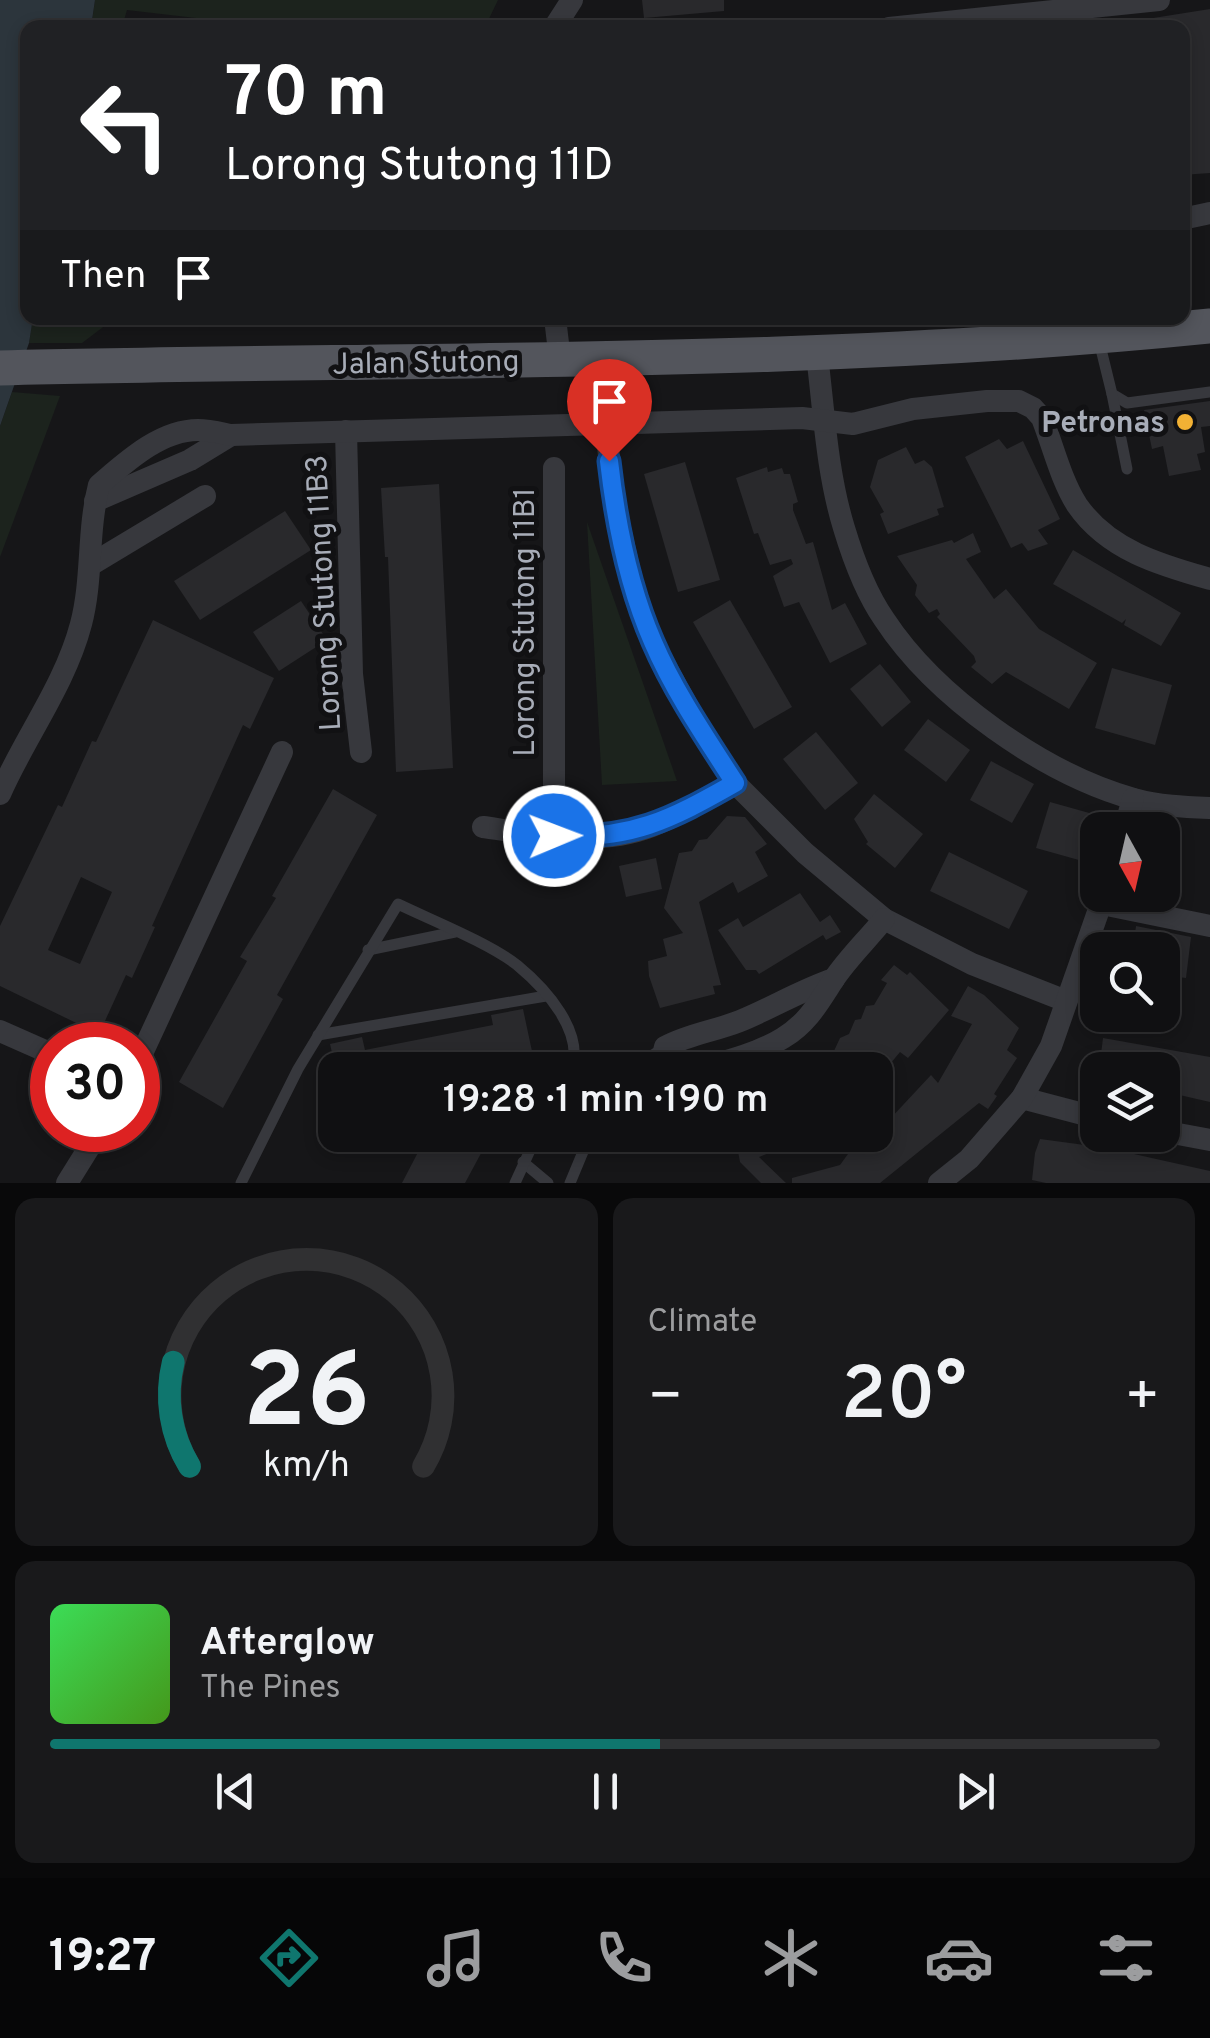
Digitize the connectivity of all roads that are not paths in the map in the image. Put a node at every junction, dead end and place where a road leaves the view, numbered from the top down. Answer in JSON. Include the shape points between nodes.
{"nodes":[{"id":1,"x":1159,"y":0,"type":"edge"},
{"id":2,"x":966,"y":20,"type":"edge"},
{"id":3,"x":556,"y":325,"type":"edge"},
{"id":4,"x":1210,"y":326,"type":"edge"},
{"id":5,"x":1098,"y":338,"type":"junction"},
{"id":6,"x":817,"y":354,"type":"junction"},
{"id":7,"x":560,"y":360,"type":"junction"},
{"id":8,"x":0,"y":368,"type":"edge"},
{"id":9,"x":1210,"y":392,"type":"edge"},
{"id":10,"x":1112,"y":394,"type":"junction"},
{"id":11,"x":825,"y":422,"type":"junction"},
{"id":12,"x":606,"y":425,"type":"junction"},
{"id":13,"x":346,"y":431,"type":"junction"},
{"id":14,"x":554,"y":468,"type":"dead end"},
{"id":15,"x":1127,"y":469,"type":"dead end"},
{"id":16,"x":205,"y":496,"type":"dead end"},
{"id":17,"x":92,"y":564,"type":"junction"},
{"id":18,"x":1210,"y":578,"type":"edge"},
{"id":19,"x":282,"y":752,"type":"dead end"},
{"id":20,"x":360,"y":752,"type":"dead end"},
{"id":21,"x":735,"y":783,"type":"junction"},
{"id":22,"x":0,"y":794,"type":"edge"},
{"id":23,"x":1133,"y":799,"type":"junction"},
{"id":24,"x":1210,"y":808,"type":"edge"},
{"id":25,"x":1129,"y":812,"type":"edge"},
{"id":26,"x":483,"y":826,"type":"dead end"},
{"id":27,"x":554,"y":836,"type":"junction"},
{"id":28,"x":1098,"y":912,"type":"edge"},
{"id":29,"x":1155,"y":912,"type":"edge"},
{"id":30,"x":884,"y":919,"type":"junction"},
{"id":31,"x":1210,"y":926,"type":"edge"},
{"id":32,"x":455,"y":932,"type":"junction"},
{"id":33,"x":368,"y":950,"type":"junction"},
{"id":34,"x":834,"y":979,"type":"junction"},
{"id":35,"x":546,"y":996,"type":"junction"},
{"id":36,"x":1066,"y":1001,"type":"junction"},
{"id":37,"x":157,"y":1022,"type":"edge"},
{"id":38,"x":0,"y":1031,"type":"edge"},
{"id":39,"x":318,"y":1035,"type":"junction"},
{"id":40,"x":30,"y":1044,"type":"edge"},
{"id":41,"x":577,"y":1052,"type":"edge"},
{"id":42,"x":672,"y":1052,"type":"edge"},
{"id":43,"x":750,"y":1052,"type":"edge"},
{"id":44,"x":1022,"y":1098,"type":"junction"},
{"id":45,"x":1080,"y":1113,"type":"edge"},
{"id":46,"x":1180,"y":1134,"type":"edge"},
{"id":47,"x":1210,"y":1140,"type":"edge"},
{"id":48,"x":86,"y":1152,"type":"edge"},
{"id":49,"x":528,"y":1152,"type":"edge"},
{"id":50,"x":583,"y":1152,"type":"edge"},
{"id":51,"x":523,"y":1162,"type":"junction"},
{"id":52,"x":66,"y":1183,"type":"edge"},
{"id":53,"x":241,"y":1183,"type":"edge"},
{"id":54,"x":515,"y":1183,"type":"edge"},
{"id":55,"x":548,"y":1183,"type":"edge"},
{"id":56,"x":570,"y":1183,"type":"edge"},
{"id":57,"x":939,"y":1183,"type":"edge"}],
"edges":[{"from":1,"to":2,"type":"street"},
{"from":3,"to":7,"type":"street"},
{"from":4,"to":5,"type":"main road","name":"Jalan Stutong"},
{"from":5,"to":6,"type":"main road","name":"Jalan Stutong"},
{"from":5,"to":10,"type":"lane"},
{"from":6,"to":7,"type":"main road","name":"Jalan Stutong"},
{"from":6,"to":11,"type":"street"},
{"from":7,"to":8,"type":"main road","name":"Jalan Stutong"},
{"from":9,"to":10,"type":"lane","via":[[1127,403]]},
{"from":10,"to":15,"type":"lane"},
{"from":11,"to":12,"type":"street"},
{"from":11,"to":18,"type":"street","via":[[853,424],[986,401],[1034,408],[1078,506],[1100,528],[1152,563]]},
{"from":11,"to":23,"type":"street","via":[[844,527],[862,575],[882,618],[915,659],[1004,736]]},
{"from":12,"to":13,"type":"street"},
{"from":12,"to":21,"type":"street","via":[[622,546],[640,608],[653,643]]},
{"from":13,"to":17,"type":"street","via":[[231,435],[95,501]]},
{"from":13,"to":20,"type":"street","name":"Lorong Stutong 11B3"},
{"from":14,"to":27,"type":"street","name":"Lorong Stutong 11B1"},
{"from":16,"to":17,"type":"street"},
{"from":17,"to":22,"type":"street","via":[[68,664]]},
{"from":19,"to":37,"type":"street"},
{"from":21,"to":27,"type":"street","via":[[648,828]]},
{"from":21,"to":30,"type":"street"},
{"from":23,"to":24,"type":"street"},
{"from":23,"to":25,"type":"street"},
{"from":26,"to":27,"type":"street"},
{"from":28,"to":36,"type":"street"},
{"from":29,"to":31,"type":"street"},
{"from":30,"to":34,"type":"street"},
{"from":30,"to":36,"type":"street"},
{"from":32,"to":33,"type":"lane"},
{"from":32,"to":33,"type":"lane","via":[[398,904]]},
{"from":32,"to":35,"type":"lane","via":[[516,964]]},
{"from":33,"to":39,"type":"lane"},
{"from":34,"to":42,"type":"street","via":[[680,1039]]},
{"from":34,"to":43,"type":"street","via":[[804,1022]]},
{"from":35,"to":39,"type":"lane"},
{"from":35,"to":41,"type":"lane"},
{"from":36,"to":44,"type":"street"},
{"from":38,"to":40,"type":"street"},
{"from":39,"to":53,"type":"lane"},
{"from":44,"to":45,"type":"street"},
{"from":44,"to":57,"type":"street"},
{"from":46,"to":47,"type":"street"},
{"from":48,"to":52,"type":"street"},
{"from":49,"to":51,"type":"lane"},
{"from":50,"to":56,"type":"lane"},
{"from":51,"to":54,"type":"lane"},
{"from":51,"to":55,"type":"lane"}]}
